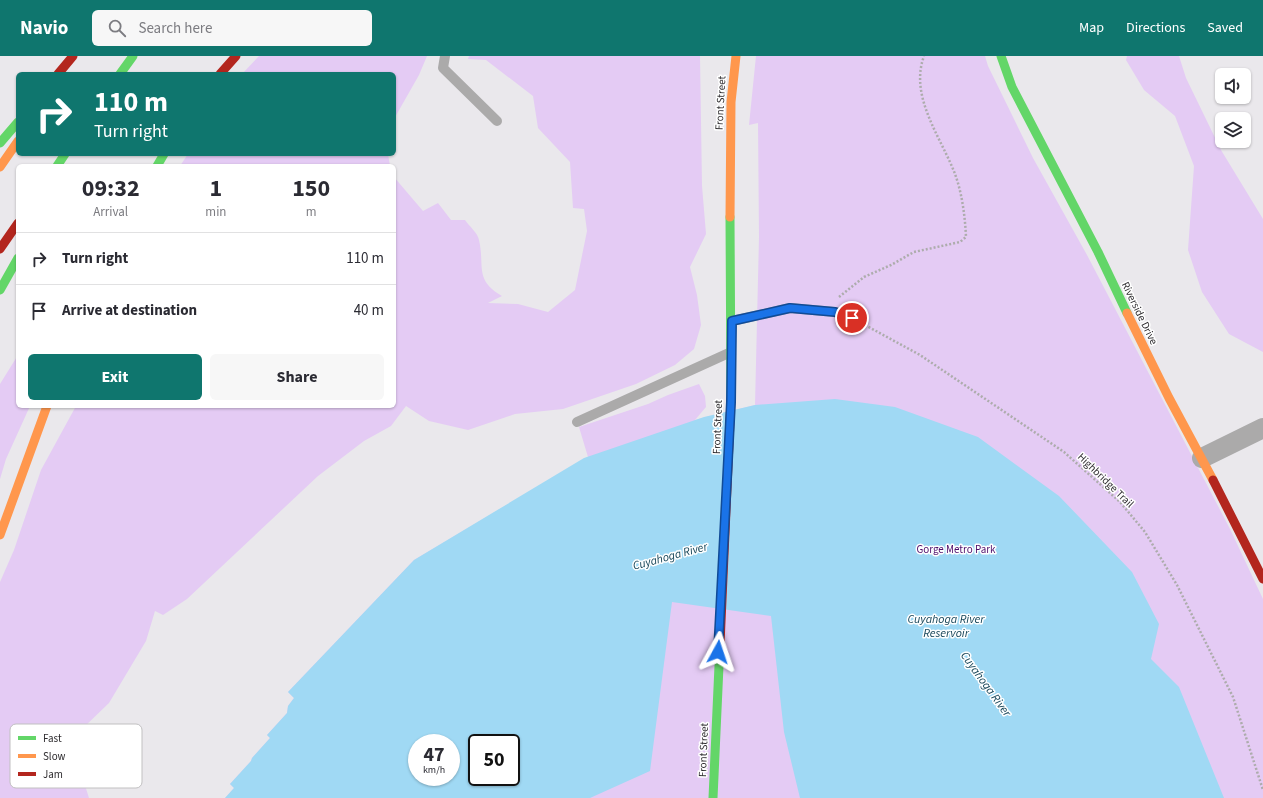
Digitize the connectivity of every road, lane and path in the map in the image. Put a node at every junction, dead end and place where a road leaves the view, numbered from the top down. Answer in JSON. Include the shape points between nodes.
{"nodes":[{"id":1,"x":73,"y":56,"type":"edge"},
{"id":2,"x":77,"y":56,"type":"edge"},
{"id":3,"x":133,"y":56,"type":"edge"},
{"id":4,"x":236,"y":56,"type":"edge"},
{"id":5,"x":445,"y":56,"type":"edge"},
{"id":6,"x":736,"y":56,"type":"edge"},
{"id":7,"x":924,"y":56,"type":"edge"},
{"id":8,"x":1001,"y":56,"type":"edge"},
{"id":9,"x":60,"y":72,"type":"edge"},
{"id":10,"x":65,"y":72,"type":"edge"},
{"id":11,"x":123,"y":72,"type":"edge"},
{"id":12,"x":222,"y":72,"type":"edge"},
{"id":13,"x":497,"y":121,"type":"dead end"},
{"id":14,"x":16,"y":124,"type":"edge"},
{"id":15,"x":0,"y":143,"type":"edge"},
{"id":16,"x":16,"y":144,"type":"edge"},
{"id":17,"x":0,"y":167,"type":"edge"},
{"id":18,"x":16,"y":226,"type":"edge"},
{"id":19,"x":0,"y":249,"type":"edge"},
{"id":20,"x":16,"y":262,"type":"edge"},
{"id":21,"x":0,"y":290,"type":"edge"},
{"id":22,"x":827,"y":312,"type":"junction"},
{"id":23,"x":852,"y":318,"type":"joint"},
{"id":24,"x":732,"y":321,"type":"junction"},
{"id":25,"x":731,"y":352,"type":"junction"},
{"id":26,"x":46,"y":408,"type":"edge"},
{"id":27,"x":577,"y":422,"type":"dead end"},
{"id":28,"x":1263,"y":428,"type":"edge"},
{"id":29,"x":1202,"y":458,"type":"junction"},
{"id":30,"x":0,"y":535,"type":"edge"},
{"id":31,"x":1263,"y":579,"type":"edge"},
{"id":32,"x":1263,"y":790,"type":"edge"},
{"id":33,"x":713,"y":798,"type":"edge"}],
"edges":[{"from":1,"to":9,"type":"main road"},
{"from":2,"to":10,"type":"main road"},
{"from":3,"to":11,"type":"main road"},
{"from":4,"to":12,"type":"main road"},
{"from":5,"to":13,"type":"lane","via":[[443,68]]},
{"from":6,"to":24,"type":"main road","name":"Front Street","via":[[730,141]]},
{"from":7,"to":22,"type":"path","via":[[920,66],[922,96],[928,118],[955,175],[966,220],[966,237],[960,242],[914,252],[891,266],[864,277],[840,295]]},
{"from":8,"to":29,"type":"main road","name":"Riverside Drive","via":[[1012,87],[1098,252],[1169,398]]},
{"from":14,"to":15,"type":"main road"},
{"from":16,"to":17,"type":"main road"},
{"from":18,"to":19,"type":"main road"},
{"from":20,"to":21,"type":"main road"},
{"from":22,"to":23,"type":"lane"},
{"from":22,"to":24,"type":"lane","via":[[790,308]]},
{"from":23,"to":32,"type":"path","name":"Highbridge Trail","via":[[920,355],[1064,452],[1120,502],[1145,532],[1173,578],[1233,697]]},
{"from":24,"to":25,"type":"main road","name":"Front Street"},
{"from":25,"to":27,"type":"lane"},
{"from":25,"to":33,"type":"main road","name":"Front Street","via":[[731,402]]},
{"from":26,"to":30,"type":"main road"},
{"from":28,"to":29,"type":"street"},
{"from":29,"to":31,"type":"main road","name":"Riverside Drive"}]}
